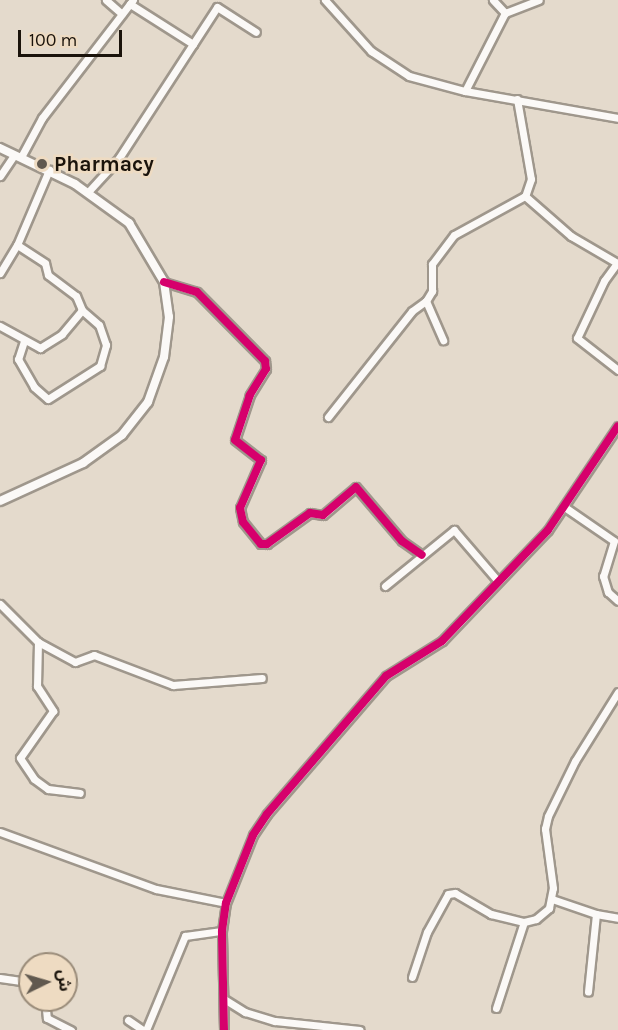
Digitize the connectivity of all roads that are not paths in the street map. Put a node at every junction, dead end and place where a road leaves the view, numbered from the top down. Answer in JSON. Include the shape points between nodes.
{"nodes":[{"id":1,"x":106,"y":0,"type":"edge"},
{"id":2,"x":223,"y":0,"type":"edge"},
{"id":3,"x":325,"y":0,"type":"edge"},
{"id":4,"x":493,"y":0,"type":"edge"},
{"id":5,"x":539,"y":0,"type":"edge"},
{"id":6,"x":132,"y":2,"type":"edge"},
{"id":7,"x":217,"y":7,"type":"junction"},
{"id":8,"x":505,"y":13,"type":"junction"},
{"id":9,"x":122,"y":14,"type":"junction"},
{"id":10,"x":256,"y":32,"type":"dead end"},
{"id":11,"x":193,"y":44,"type":"junction"},
{"id":12,"x":465,"y":91,"type":"junction"},
{"id":13,"x":517,"y":99,"type":"junction"},
{"id":14,"x":618,"y":118,"type":"edge"},
{"id":15,"x":0,"y":148,"type":"edge"},
{"id":16,"x":18,"y":156,"type":"junction"},
{"id":17,"x":49,"y":170,"type":"junction"},
{"id":18,"x":0,"y":176,"type":"edge"},
{"id":19,"x":88,"y":192,"type":"junction"},
{"id":20,"x":525,"y":196,"type":"junction"},
{"id":21,"x":17,"y":245,"type":"junction"},
{"id":22,"x":618,"y":262,"type":"edge"},
{"id":23,"x":0,"y":273,"type":"edge"},
{"id":24,"x":164,"y":282,"type":"junction"},
{"id":25,"x":426,"y":301,"type":"junction"},
{"id":26,"x":82,"y":310,"type":"junction"},
{"id":27,"x":0,"y":326,"type":"edge"},
{"id":28,"x":443,"y":340,"type":"dead end"},
{"id":29,"x":24,"y":341,"type":"junction"},
{"id":30,"x":618,"y":370,"type":"edge"},
{"id":31,"x":328,"y":417,"type":"dead end"},
{"id":32,"x":618,"y":426,"type":"edge"},
{"id":33,"x":0,"y":501,"type":"edge"},
{"id":34,"x":566,"y":508,"type":"junction"},
{"id":35,"x":422,"y":555,"type":"junction"},
{"id":36,"x":497,"y":580,"type":"junction"},
{"id":37,"x":385,"y":586,"type":"dead end"},
{"id":38,"x":618,"y":601,"type":"edge"},
{"id":39,"x":0,"y":604,"type":"edge"},
{"id":40,"x":38,"y":642,"type":"junction"},
{"id":41,"x":262,"y":678,"type":"dead end"},
{"id":42,"x":618,"y":692,"type":"edge"},
{"id":43,"x":80,"y":794,"type":"dead end"},
{"id":44,"x":0,"y":832,"type":"edge"},
{"id":45,"x":552,"y":899,"type":"junction"},
{"id":46,"x":226,"y":903,"type":"junction"},
{"id":47,"x":596,"y":914,"type":"junction"},
{"id":48,"x":618,"y":918,"type":"edge"},
{"id":49,"x":524,"y":922,"type":"junction"},
{"id":50,"x":222,"y":931,"type":"junction"},
{"id":51,"x":412,"y":977,"type":"dead end"},
{"id":52,"x":0,"y":978,"type":"edge"},
{"id":53,"x":18,"y":980,"type":"edge"},
{"id":54,"x":588,"y":992,"type":"dead end"},
{"id":55,"x":224,"y":999,"type":"junction"},
{"id":56,"x":496,"y":1008,"type":"dead end"},
{"id":57,"x":46,"y":1012,"type":"edge"},
{"id":58,"x":128,"y":1020,"type":"dead end"},
{"id":59,"x":71,"y":1030,"type":"edge"},
{"id":60,"x":145,"y":1030,"type":"edge"},
{"id":61,"x":224,"y":1030,"type":"edge"},
{"id":62,"x":360,"y":1030,"type":"edge"}],
"edges":[{"from":1,"to":9,"type":"street"},
{"from":2,"to":7,"type":"street"},
{"from":3,"to":12,"type":"street","via":[[389,66],[409,76]]},
{"from":4,"to":8,"type":"street"},
{"from":5,"to":8,"type":"street"},
{"from":6,"to":9,"type":"street"},
{"from":6,"to":11,"type":"street"},
{"from":7,"to":10,"type":"street"},
{"from":7,"to":11,"type":"street"},
{"from":8,"to":12,"type":"street"},
{"from":9,"to":16,"type":"street","via":[[42,118]]},
{"from":11,"to":19,"type":"street","via":[[119,158]]},
{"from":12,"to":13,"type":"street"},
{"from":13,"to":14,"type":"street"},
{"from":13,"to":20,"type":"street","via":[[531,178]]},
{"from":15,"to":16,"type":"street"},
{"from":16,"to":17,"type":"street"},
{"from":16,"to":18,"type":"street"},
{"from":17,"to":19,"type":"street"},
{"from":17,"to":21,"type":"street"},
{"from":19,"to":24,"type":"street","via":[[129,223]]},
{"from":20,"to":22,"type":"street","via":[[571,236]]},
{"from":20,"to":25,"type":"street","via":[[454,235],[432,264],[432,291]]},
{"from":21,"to":23,"type":"street"},
{"from":21,"to":26,"type":"street","via":[[45,263],[48,275],[76,296]]},
{"from":22,"to":30,"type":"street","via":[[598,291],[577,338]]},
{"from":24,"to":33,"type":"street","via":[[169,317],[164,357],[148,402],[122,435],[83,463]]},
{"from":24,"to":35,"type":"street","via":[[197,292],[265,361],[266,369],[250,395],[235,440],[261,460],[240,508],[243,522],[261,544],[267,544],[310,513],[323,515],[356,487],[402,541]]},
{"from":25,"to":28,"type":"street"},
{"from":25,"to":31,"type":"street","via":[[412,311]]},
{"from":26,"to":29,"type":"street","via":[[45,346],[38,348]]},
{"from":26,"to":29,"type":"street","via":[[99,325],[106,345],[100,366],[48,399],[34,387],[18,359]]},
{"from":27,"to":29,"type":"street"},
{"from":32,"to":34,"type":"street"},
{"from":34,"to":36,"type":"street"},
{"from":34,"to":38,"type":"street","via":[[614,542],[603,576],[608,592]]},
{"from":35,"to":36,"type":"street","via":[[456,531]]},
{"from":35,"to":37,"type":"street"},
{"from":36,"to":46,"type":"street","via":[[442,641],[386,676],[267,814],[253,835]]},
{"from":39,"to":40,"type":"street"},
{"from":40,"to":41,"type":"street","via":[[75,662],[94,655],[173,685]]},
{"from":40,"to":43,"type":"street","via":[[37,686],[53,711],[20,759],[34,779],[48,789]]},
{"from":42,"to":45,"type":"street","via":[[575,762],[548,816],[545,829],[552,863]]},
{"from":44,"to":46,"type":"street","via":[[156,889]]},
{"from":45,"to":47,"type":"street"},
{"from":45,"to":49,"type":"street","via":[[543,914]]},
{"from":46,"to":50,"type":"street"},
{"from":47,"to":48,"type":"street"},
{"from":47,"to":54,"type":"street"},
{"from":49,"to":51,"type":"street","via":[[491,914],[455,893],[448,894],[427,932]]},
{"from":49,"to":56,"type":"street"},
{"from":50,"to":55,"type":"street"},
{"from":50,"to":60,"type":"street","via":[[185,936]]},
{"from":52,"to":53,"type":"street"},
{"from":55,"to":61,"type":"street"},
{"from":55,"to":62,"type":"street","via":[[245,1012],[274,1021]]},
{"from":57,"to":59,"type":"street","via":[[47,1018]]},
{"from":58,"to":60,"type":"street"}]}
